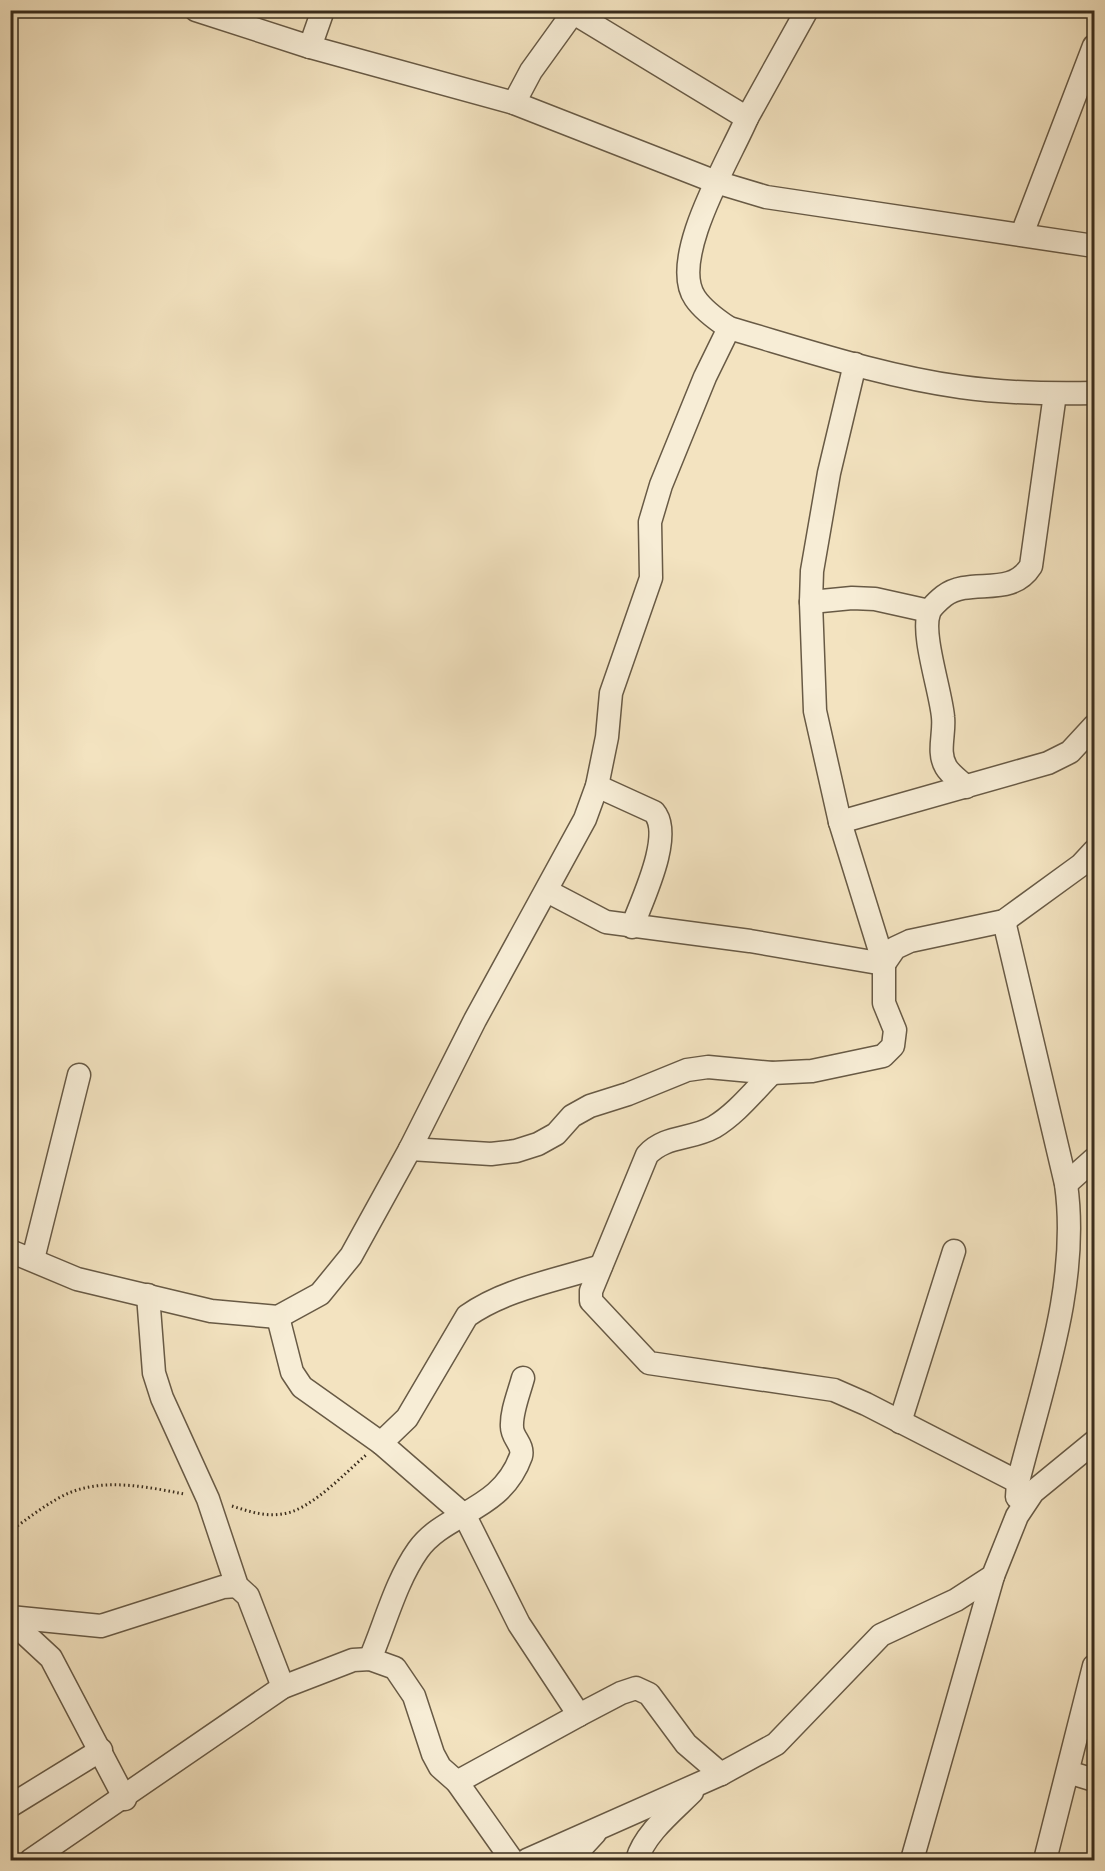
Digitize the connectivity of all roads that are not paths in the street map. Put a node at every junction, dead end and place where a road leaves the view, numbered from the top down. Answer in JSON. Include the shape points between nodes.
{"nodes":[{"id":1,"x":196,"y":10,"type":"edge"},
{"id":2,"x":323,"y":10,"type":"edge"},
{"id":3,"x":807,"y":10,"type":"edge"},
{"id":4,"x":572,"y":11,"type":"edge"},
{"id":5,"x":1095,"y":46,"type":"edge"},
{"id":6,"x":310,"y":47,"type":"junction"},
{"id":7,"x":514,"y":103,"type":"junction"},
{"id":8,"x":747,"y":118,"type":"junction"},
{"id":9,"x":716,"y":182,"type":"junction"},
{"id":10,"x":1022,"y":234,"type":"junction"},
{"id":11,"x":1095,"y":246,"type":"edge"},
{"id":12,"x":729,"y":328,"type":"junction"},
{"id":13,"x":855,"y":364,"type":"junction"},
{"id":14,"x":1095,"y":393,"type":"edge"},
{"id":15,"x":1055,"y":394,"type":"junction"},
{"id":16,"x":810,"y":602,"type":"junction"},
{"id":17,"x":929,"y":612,"type":"junction"},
{"id":18,"x":1095,"y":726,"type":"edge"},
{"id":19,"x":597,"y":786,"type":"junction"},
{"id":20,"x":966,"y":787,"type":"junction"},
{"id":21,"x":840,"y":822,"type":"junction"},
{"id":22,"x":1095,"y":851,"type":"edge"},
{"id":23,"x":547,"y":891,"type":"junction"},
{"id":24,"x":1004,"y":921,"type":"junction"},
{"id":25,"x":632,"y":927,"type":"junction"},
{"id":26,"x":884,"y":964,"type":"junction"},
{"id":27,"x":772,"y":1073,"type":"junction"},
{"id":28,"x":79,"y":1075,"type":"dead end"},
{"id":29,"x":410,"y":1149,"type":"junction"},
{"id":30,"x":1095,"y":1159,"type":"edge"},
{"id":31,"x":1066,"y":1184,"type":"junction"},
{"id":32,"x":10,"y":1251,"type":"edge"},
{"id":33,"x":954,"y":1251,"type":"dead end"},
{"id":34,"x":33,"y":1259,"type":"junction"},
{"id":35,"x":601,"y":1266,"type":"junction"},
{"id":36,"x":148,"y":1295,"type":"junction"},
{"id":37,"x":278,"y":1317,"type":"junction"},
{"id":38,"x":523,"y":1378,"type":"dead end"},
{"id":39,"x":900,"y":1422,"type":"junction"},
{"id":40,"x":1095,"y":1442,"type":"edge"},
{"id":41,"x":381,"y":1443,"type":"junction"},
{"id":42,"x":1018,"y":1482,"type":"junction"},
{"id":43,"x":465,"y":1515,"type":"junction"},
{"id":44,"x":1017,"y":1516,"type":"junction"},
{"id":45,"x":993,"y":1576,"type":"junction"},
{"id":46,"x":237,"y":1586,"type":"junction"},
{"id":47,"x":10,"y":1619,"type":"edge"},
{"id":48,"x":370,"y":1659,"type":"junction"},
{"id":49,"x":1095,"y":1666,"type":"edge"},
{"id":50,"x":284,"y":1687,"type":"junction"},
{"id":51,"x":579,"y":1715,"type":"junction"},
{"id":52,"x":101,"y":1750,"type":"junction"},
{"id":53,"x":1068,"y":1772,"type":"junction"},
{"id":54,"x":721,"y":1774,"type":"junction"},
{"id":55,"x":1095,"y":1780,"type":"edge"},
{"id":56,"x":457,"y":1782,"type":"junction"},
{"id":57,"x":699,"y":1785,"type":"junction"},
{"id":58,"x":124,"y":1798,"type":"junction"},
{"id":59,"x":10,"y":1806,"type":"edge"},
{"id":60,"x":600,"y":1827,"type":"junction"},
{"id":61,"x":31,"y":1860,"type":"edge"},
{"id":62,"x":512,"y":1860,"type":"edge"},
{"id":63,"x":527,"y":1860,"type":"edge"},
{"id":64,"x":570,"y":1860,"type":"edge"},
{"id":65,"x":637,"y":1860,"type":"edge"},
{"id":66,"x":912,"y":1860,"type":"edge"},
{"id":67,"x":1045,"y":1860,"type":"edge"}],
"edges":[{"from":1,"to":6,"type":"street"},
{"from":2,"to":6,"type":"street"},
{"from":3,"to":8,"type":"street"},
{"from":4,"to":7,"type":"street"},
{"from":4,"to":8,"type":"street"},
{"from":5,"to":10,"type":"street"},
{"from":6,"to":7,"type":"street"},
{"from":7,"to":9,"type":"street"},
{"from":8,"to":9,"type":"street"},
{"from":9,"to":10,"type":"street","via":[[766,197]]},
{"from":9,"to":12,"type":"street","via":[[690,247],[687,270],[693,297]]},
{"from":10,"to":11,"type":"street"},
{"from":12,"to":13,"type":"street"},
{"from":12,"to":19,"type":"street","via":[[660,485],[650,522],[651,578],[611,693]]},
{"from":13,"to":15,"type":"street","via":[[961,387]]},
{"from":13,"to":16,"type":"street","via":[[829,473]]},
{"from":14,"to":15,"type":"street"},
{"from":15,"to":17,"type":"street","via":[[1031,566],[1023,579],[958,590],[944,596]]},
{"from":16,"to":17,"type":"street","via":[[875,599]]},
{"from":16,"to":21,"type":"street","via":[[815,711]]},
{"from":17,"to":20,"type":"street","via":[[927,627],[943,718],[941,750],[946,767]]},
{"from":18,"to":20,"type":"street","via":[[1070,752],[1048,763]]},
{"from":19,"to":23,"type":"street","via":[[585,819]]},
{"from":19,"to":25,"type":"street","via":[[654,812],[662,827],[657,857]]},
{"from":20,"to":21,"type":"street"},
{"from":21,"to":26,"type":"street"},
{"from":22,"to":24,"type":"street","via":[[1082,865]]},
{"from":23,"to":25,"type":"street","via":[[606,922]]},
{"from":23,"to":29,"type":"street","via":[[475,1020]]},
{"from":24,"to":26,"type":"street","via":[[910,941],[895,948]]},
{"from":24,"to":31,"type":"street"},
{"from":25,"to":26,"type":"street","via":[[750,941]]},
{"from":26,"to":27,"type":"street","via":[[884,1003],[895,1030],[893,1046],[883,1056],[812,1071]]},
{"from":27,"to":29,"type":"street","via":[[708,1067],[687,1070],[590,1106],[573,1116],[556,1134],[516,1151],[491,1154]]},
{"from":27,"to":35,"type":"street","via":[[728,1118],[695,1135],[670,1139],[646,1155]]},
{"from":28,"to":34,"type":"street"},
{"from":29,"to":37,"type":"street","via":[[351,1256],[320,1294]]},
{"from":30,"to":31,"type":"street"},
{"from":31,"to":42,"type":"street","via":[[1071,1218],[1063,1303]]},
{"from":32,"to":34,"type":"street"},
{"from":33,"to":39,"type":"street"},
{"from":34,"to":36,"type":"street","via":[[77,1279]]},
{"from":35,"to":39,"type":"street","via":[[589,1297],[591,1302],[649,1363],[834,1390]]},
{"from":35,"to":41,"type":"street","via":[[506,1296],[467,1316],[407,1418]]},
{"from":36,"to":37,"type":"street","via":[[211,1311]]},
{"from":36,"to":46,"type":"street","via":[[154,1373],[208,1499]]},
{"from":37,"to":41,"type":"street","via":[[292,1372],[302,1386]]},
{"from":38,"to":43,"type":"street","via":[[512,1424],[522,1453],[496,1494]]},
{"from":39,"to":42,"type":"street"},
{"from":40,"to":44,"type":"street","via":[[1034,1492]]},
{"from":41,"to":43,"type":"street"},
{"from":42,"to":44,"type":"street"},
{"from":43,"to":48,"type":"street","via":[[419,1549]]},
{"from":43,"to":51,"type":"street","via":[[519,1624]]},
{"from":44,"to":45,"type":"street"},
{"from":45,"to":54,"type":"street","via":[[956,1600],[881,1635],[776,1744]]},
{"from":45,"to":66,"type":"street"},
{"from":46,"to":47,"type":"street","via":[[101,1626]]},
{"from":46,"to":50,"type":"street","via":[[248,1596]]},
{"from":47,"to":52,"type":"street","via":[[51,1658]]},
{"from":48,"to":50,"type":"street","via":[[353,1660]]},
{"from":48,"to":56,"type":"street","via":[[395,1668],[414,1696],[440,1767]]},
{"from":49,"to":53,"type":"street"},
{"from":50,"to":58,"type":"street"},
{"from":51,"to":54,"type":"street","via":[[636,1688],[649,1694],[686,1744]]},
{"from":51,"to":56,"type":"street"},
{"from":52,"to":58,"type":"street"},
{"from":52,"to":59,"type":"street"},
{"from":53,"to":55,"type":"street"},
{"from":53,"to":67,"type":"street"},
{"from":54,"to":57,"type":"street"},
{"from":56,"to":62,"type":"street"},
{"from":57,"to":60,"type":"street"},
{"from":57,"to":65,"type":"street","via":[[663,1821]]},
{"from":58,"to":61,"type":"street"},
{"from":60,"to":63,"type":"street"},
{"from":60,"to":64,"type":"street"}]}
